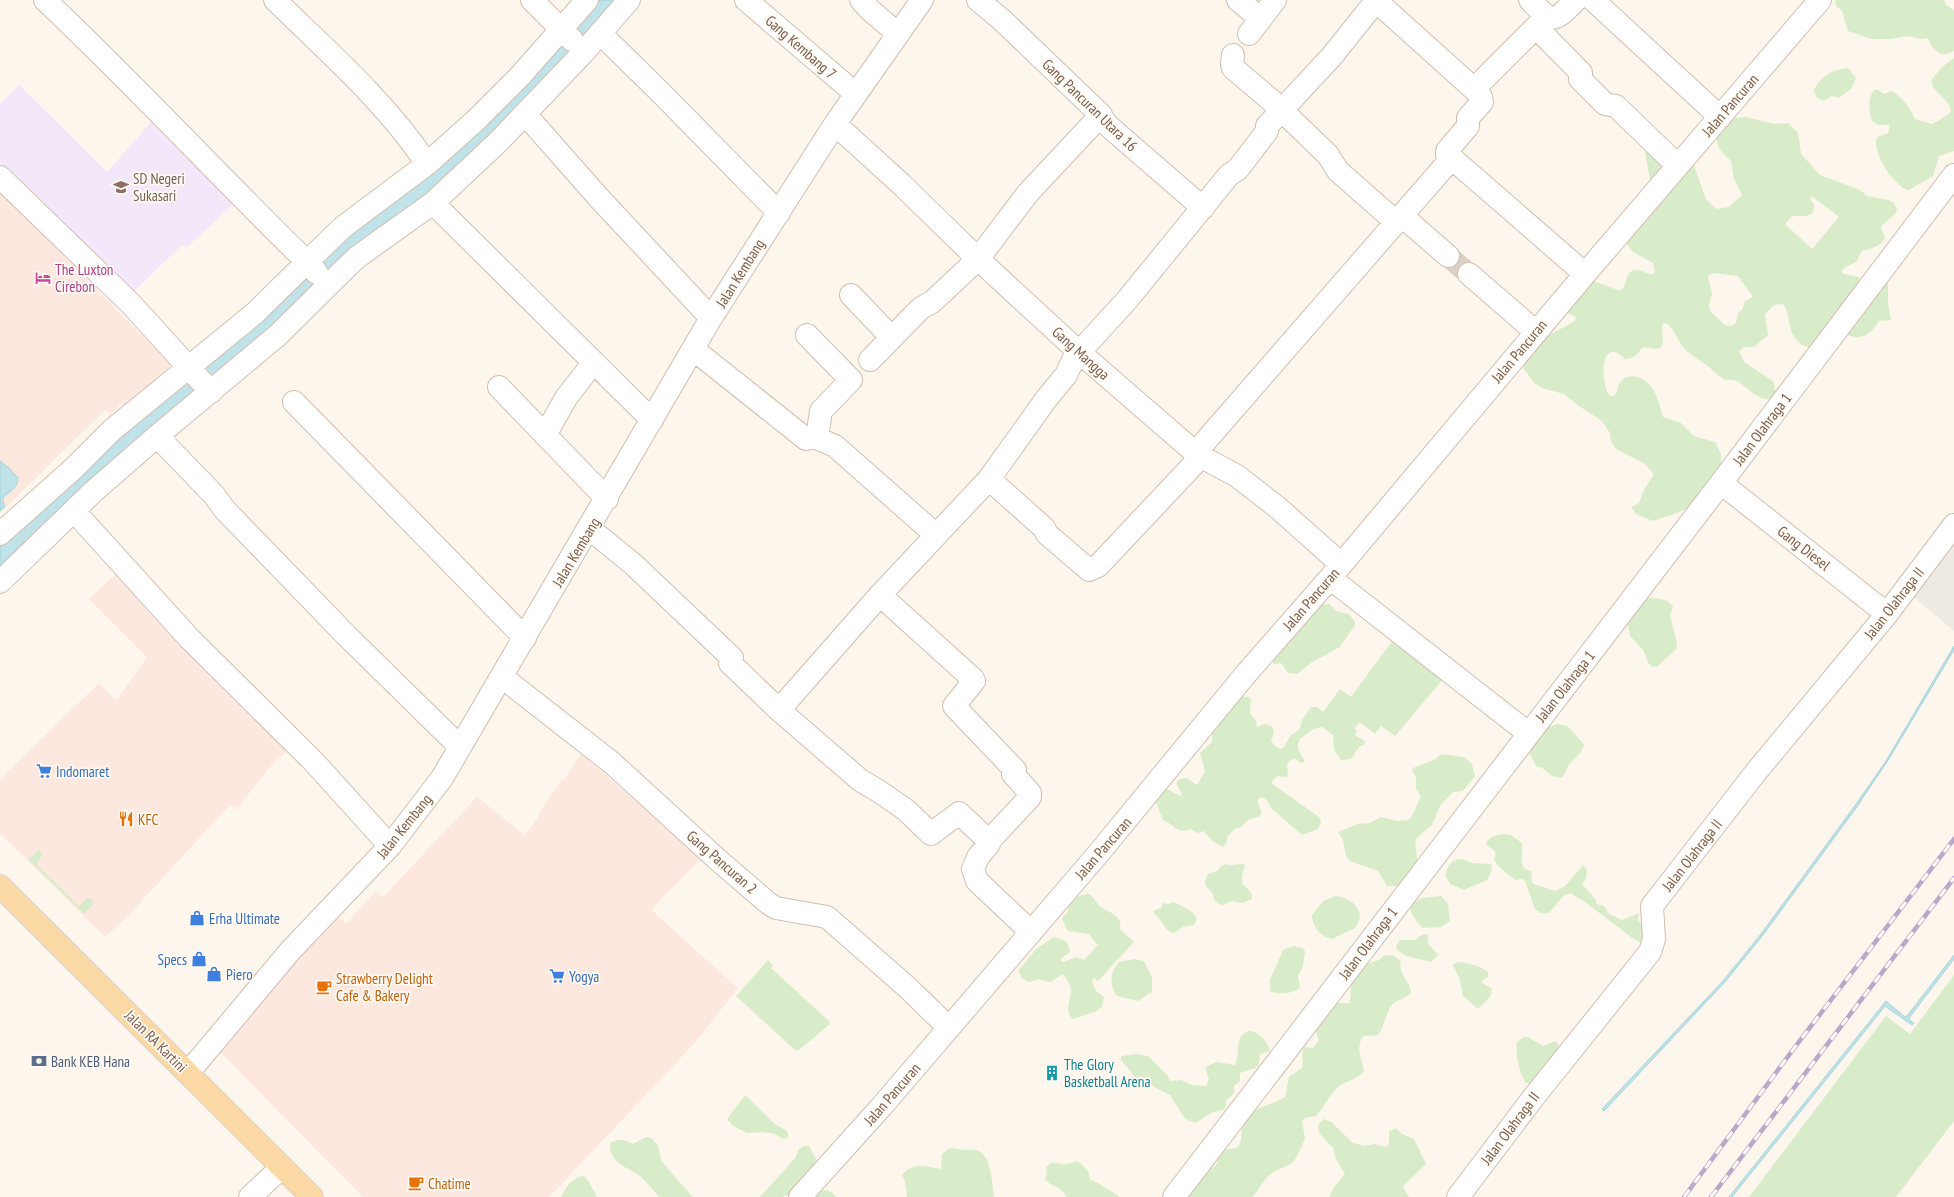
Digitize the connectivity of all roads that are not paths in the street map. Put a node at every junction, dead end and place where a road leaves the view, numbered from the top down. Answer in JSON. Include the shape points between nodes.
{"nodes":[{"id":1,"x":45,"y":0,"type":"edge"},
{"id":2,"x":275,"y":0,"type":"edge"},
{"id":3,"x":532,"y":0,"type":"edge"},
{"id":4,"x":587,"y":0,"type":"edge"},
{"id":5,"x":629,"y":0,"type":"edge"},
{"id":6,"x":746,"y":0,"type":"edge"},
{"id":7,"x":861,"y":0,"type":"edge"},
{"id":8,"x":922,"y":0,"type":"edge"},
{"id":9,"x":978,"y":0,"type":"edge"},
{"id":10,"x":1238,"y":0,"type":"edge"},
{"id":11,"x":1275,"y":0,"type":"edge"},
{"id":12,"x":1376,"y":0,"type":"edge"},
{"id":13,"x":1530,"y":0,"type":"edge"},
{"id":14,"x":1576,"y":0,"type":"edge"},
{"id":15,"x":1593,"y":0,"type":"edge"},
{"id":16,"x":1820,"y":0,"type":"edge"},
{"id":17,"x":1541,"y":22,"type":"junction"},
{"id":18,"x":563,"y":30,"type":"junction"},
{"id":19,"x":600,"y":33,"type":"junction"},
{"id":20,"x":898,"y":34,"type":"junction"},
{"id":21,"x":582,"y":50,"type":"junction"},
{"id":22,"x":1233,"y":55,"type":"dead end"},
{"id":23,"x":1474,"y":89,"type":"junction"},
{"id":24,"x":856,"y":94,"type":"junction"},
{"id":25,"x":1281,"y":111,"type":"junction"},
{"id":26,"x":525,"y":114,"type":"junction"},
{"id":27,"x":1100,"y":115,"type":"junction"},
{"id":28,"x":1720,"y":117,"type":"junction"},
{"id":29,"x":476,"y":120,"type":"junction"},
{"id":30,"x":835,"y":124,"type":"junction"},
{"id":31,"x":498,"y":142,"type":"junction"},
{"id":32,"x":1451,"y":159,"type":"junction"},
{"id":33,"x":427,"y":164,"type":"junction"},
{"id":34,"x":1678,"y":166,"type":"junction"},
{"id":35,"x":1954,"y":175,"type":"edge"},
{"id":36,"x":0,"y":177,"type":"edge"},
{"id":37,"x":398,"y":189,"type":"junction"},
{"id":38,"x":433,"y":204,"type":"junction"},
{"id":39,"x":1203,"y":208,"type":"junction"},
{"id":40,"x":779,"y":213,"type":"junction"},
{"id":41,"x":412,"y":215,"type":"junction"},
{"id":42,"x":1399,"y":219,"type":"junction"},
{"id":43,"x":1448,"y":256,"type":"tunnel mouth"},
{"id":44,"x":978,"y":259,"type":"junction"},
{"id":45,"x":308,"y":264,"type":"junction"},
{"id":46,"x":1469,"y":274,"type":"tunnel mouth"},
{"id":47,"x":1585,"y":274,"type":"junction"},
{"id":48,"x":327,"y":282,"type":"junction"},
{"id":49,"x":851,"y":295,"type":"dead end"},
{"id":50,"x":712,"y":318,"type":"junction"},
{"id":51,"x":1536,"y":332,"type":"junction"},
{"id":52,"x":807,"y":335,"type":"dead end"},
{"id":53,"x":891,"y":337,"type":"junction"},
{"id":54,"x":693,"y":349,"type":"junction"},
{"id":55,"x":1079,"y":352,"type":"junction"},
{"id":56,"x":870,"y":360,"type":"dead end"},
{"id":57,"x":593,"y":363,"type":"junction"},
{"id":58,"x":192,"y":370,"type":"junction"},
{"id":59,"x":499,"y":387,"type":"dead end"},
{"id":60,"x":210,"y":391,"type":"junction"},
{"id":61,"x":294,"y":402,"type":"dead end"},
{"id":62,"x":652,"y":420,"type":"junction"},
{"id":63,"x":545,"y":435,"type":"junction"},
{"id":64,"x":157,"y":436,"type":"junction"},
{"id":65,"x":817,"y":438,"type":"junction"},
{"id":66,"x":1198,"y":455,"type":"junction"},
{"id":67,"x":73,"y":469,"type":"junction"},
{"id":68,"x":989,"y":479,"type":"junction"},
{"id":69,"x":1721,"y":483,"type":"junction"},
{"id":70,"x":94,"y":491,"type":"junction"},
{"id":71,"x":607,"y":499,"type":"junction"},
{"id":72,"x":74,"y":511,"type":"junction"},
{"id":73,"x":1954,"y":525,"type":"edge"},
{"id":74,"x":590,"y":529,"type":"junction"},
{"id":75,"x":0,"y":534,"type":"edge"},
{"id":76,"x":936,"y":535,"type":"junction"},
{"id":77,"x":1336,"y":571,"type":"junction"},
{"id":78,"x":0,"y":582,"type":"edge"},
{"id":79,"x":880,"y":595,"type":"junction"},
{"id":80,"x":1887,"y":614,"type":"junction"},
{"id":81,"x":525,"y":638,"type":"junction"},
{"id":82,"x":502,"y":678,"type":"junction"},
{"id":83,"x":779,"y":710,"type":"junction"},
{"id":84,"x":1528,"y":733,"type":"junction"},
{"id":85,"x":460,"y":747,"type":"junction"},
{"id":86,"x":990,"y":842,"type":"junction"},
{"id":87,"x":390,"y":846,"type":"junction"},
{"id":88,"x":0,"y":886,"type":"edge"},
{"id":89,"x":1030,"y":931,"type":"junction"},
{"id":90,"x":949,"y":1028,"type":"junction"},
{"id":91,"x":188,"y":1073,"type":"junction"},
{"id":92,"x":282,"y":1167,"type":"junction"},
{"id":93,"x":250,"y":1197,"type":"edge"},
{"id":94,"x":312,"y":1197,"type":"edge"},
{"id":95,"x":800,"y":1197,"type":"edge"},
{"id":96,"x":1174,"y":1197,"type":"edge"},
{"id":97,"x":1458,"y":1197,"type":"edge"}],
"edges":[{"from":1,"to":45,"type":"street"},
{"from":2,"to":33,"type":"street","via":[[342,65],[408,135]]},
{"from":3,"to":18,"type":"street"},
{"from":4,"to":18,"type":"street"},
{"from":5,"to":19,"type":"street"},
{"from":6,"to":24,"type":"street","name":"Gang Kembang 7"},
{"from":7,"to":20,"type":"street"},
{"from":8,"to":20,"type":"street","name":"Jalan Kembang"},
{"from":9,"to":27,"type":"street","name":"Gang Pancuran Utara 16"},
{"from":10,"to":11,"type":"street","via":[[1255,26]]},
{"from":12,"to":23,"type":"street"},
{"from":12,"to":25,"type":"street","via":[[1332,56]]},
{"from":13,"to":17,"type":"street"},
{"from":14,"to":17,"type":"street","via":[[1559,17]]},
{"from":15,"to":28,"type":"street"},
{"from":16,"to":28,"type":"street","name":"Jalan Pancuran"},
{"from":17,"to":23,"type":"street"},
{"from":17,"to":34,"type":"street","via":[[1581,73],[1580,79],[1605,104],[1616,106]]},
{"from":18,"to":21,"type":"street"},
{"from":18,"to":29,"type":"street"},
{"from":19,"to":21,"type":"street"},
{"from":19,"to":40,"type":"street"},
{"from":20,"to":24,"type":"street","name":"Jalan Kembang"},
{"from":21,"to":26,"type":"street"},
{"from":22,"to":25,"type":"street","via":[[1234,68]]},
{"from":23,"to":32,"type":"street","via":[[1482,97],[1482,102],[1468,118],[1468,126],[1446,151]]},
{"from":24,"to":30,"type":"street","name":"Jalan Kembang"},
{"from":25,"to":39,"type":"street","via":[[1267,126],[1267,131],[1238,169],[1229,175]]},
{"from":25,"to":42,"type":"street","via":[[1328,155],[1338,171]]},
{"from":26,"to":31,"type":"street"},
{"from":26,"to":50,"type":"street","via":[[604,204]]},
{"from":27,"to":39,"type":"street","name":"Gang Pancuran Utara 16","via":[[1105,123]]},
{"from":27,"to":44,"type":"street","via":[[1028,193]]},
{"from":28,"to":34,"type":"street","name":"Jalan Pancuran"},
{"from":29,"to":31,"type":"street"},
{"from":29,"to":33,"type":"street"},
{"from":30,"to":40,"type":"street","name":"Jalan Kembang"},
{"from":30,"to":44,"type":"street","name":"Gang Mangga","via":[[902,184]]},
{"from":31,"to":38,"type":"street"},
{"from":32,"to":42,"type":"street"},
{"from":32,"to":47,"type":"street"},
{"from":33,"to":37,"type":"street"},
{"from":34,"to":47,"type":"street","name":"Jalan Pancuran"},
{"from":35,"to":69,"type":"street","name":"Jalan Olahraga 1"},
{"from":36,"to":58,"type":"street","via":[[131,304]]},
{"from":37,"to":41,"type":"street"},
{"from":37,"to":45,"type":"street","via":[[343,227]]},
{"from":38,"to":41,"type":"street"},
{"from":38,"to":57,"type":"street"},
{"from":39,"to":55,"type":"street","via":[[1127,300]]},
{"from":40,"to":50,"type":"street","name":"Jalan Kembang"},
{"from":41,"to":48,"type":"street"},
{"from":42,"to":43,"type":"street"},
{"from":42,"to":66,"type":"street","via":[[1203,444]]},
{"from":44,"to":53,"type":"street"},
{"from":44,"to":55,"type":"street","name":"Gang Mangga"},
{"from":45,"to":48,"type":"street"},
{"from":45,"to":58,"type":"street"},
{"from":46,"to":51,"type":"street"},
{"from":47,"to":51,"type":"street","name":"Jalan Pancuran"},
{"from":48,"to":60,"type":"street","via":[[278,335]]},
{"from":49,"to":53,"type":"street"},
{"from":50,"to":54,"type":"street","name":"Jalan Kembang"},
{"from":51,"to":77,"type":"street","name":"Jalan Pancuran"},
{"from":52,"to":65,"type":"street","via":[[851,380],[821,411]]},
{"from":53,"to":56,"type":"street"},
{"from":54,"to":62,"type":"street","name":"Jalan Kembang"},
{"from":54,"to":65,"type":"street","via":[[806,439],[812,436]]},
{"from":55,"to":66,"type":"street","name":"Gang Mangga"},
{"from":55,"to":68,"type":"street","via":[[1066,375]]},
{"from":57,"to":62,"type":"street"},
{"from":57,"to":63,"type":"street","via":[[566,398]]},
{"from":58,"to":60,"type":"street"},
{"from":58,"to":67,"type":"street","via":[[112,430]]},
{"from":59,"to":63,"type":"street"},
{"from":60,"to":64,"type":"street"},
{"from":61,"to":81,"type":"street"},
{"from":62,"to":71,"type":"street","name":"Jalan Kembang"},
{"from":63,"to":71,"type":"street"},
{"from":64,"to":70,"type":"street"},
{"from":64,"to":85,"type":"street","via":[[346,635]]},
{"from":65,"to":76,"type":"street","via":[[835,446]]},
{"from":66,"to":68,"type":"street","via":[[1195,464],[1092,570],[1047,534],[1044,528]]},
{"from":66,"to":77,"type":"street","name":"Gang Mangga","via":[[1237,476],[1277,507]]},
{"from":67,"to":70,"type":"street"},
{"from":67,"to":75,"type":"street"},
{"from":68,"to":76,"type":"street"},
{"from":69,"to":80,"type":"street","name":"Gang Diesel"},
{"from":69,"to":84,"type":"street","name":"Jalan Olahraga 1"},
{"from":70,"to":72,"type":"street"},
{"from":71,"to":74,"type":"street","name":"Jalan Kembang"},
{"from":72,"to":78,"type":"street"},
{"from":72,"to":87,"type":"street","via":[[189,638],[314,762]]},
{"from":73,"to":80,"type":"street","name":"Jalan Olahraga II"},
{"from":74,"to":81,"type":"street","name":"Jalan Kembang"},
{"from":74,"to":83,"type":"street","via":[[633,564],[732,658],[730,664]]},
{"from":76,"to":79,"type":"street"},
{"from":77,"to":84,"type":"street","name":"Gang Mangga"},
{"from":77,"to":89,"type":"street","name":"Jalan Pancuran"},
{"from":79,"to":83,"type":"street"},
{"from":79,"to":86,"type":"street","via":[[973,679],[954,706],[1015,770],[1014,774],[1030,793],[1030,797]]},
{"from":80,"to":97,"type":"street","name":"Jalan Olahraga II","via":[[1756,772],[1652,906],[1654,939],[1650,952],[1533,1098]]},
{"from":81,"to":82,"type":"street","name":"Jalan Kembang"},
{"from":82,"to":85,"type":"street","name":"Jalan Kembang"},
{"from":82,"to":90,"type":"street","name":"Gang Pancuran 2","via":[[612,763],[768,903],[776,908],[827,917]]},
{"from":83,"to":86,"type":"street","via":[[860,780],[906,810],[931,834],[959,813]]},
{"from":84,"to":96,"type":"street","name":"Jalan Olahraga 1"},
{"from":85,"to":87,"type":"street","name":"Jalan Kembang","via":[[442,778]]},
{"from":86,"to":89,"type":"street","via":[[978,857],[973,869],[977,882]]},
{"from":87,"to":91,"type":"street","name":"Jalan Kembang","via":[[291,950]]},
{"from":88,"to":91,"type":"main road","name":"Jalan RA Kartini"},
{"from":89,"to":90,"type":"street","name":"Jalan Pancuran"},
{"from":90,"to":95,"type":"street","name":"Jalan Pancuran"},
{"from":91,"to":92,"type":"main road","name":"Jalan RA Kartini"},
{"from":92,"to":93,"type":"street"},
{"from":92,"to":94,"type":"main road","name":"Jalan RA Kartini"}]}
